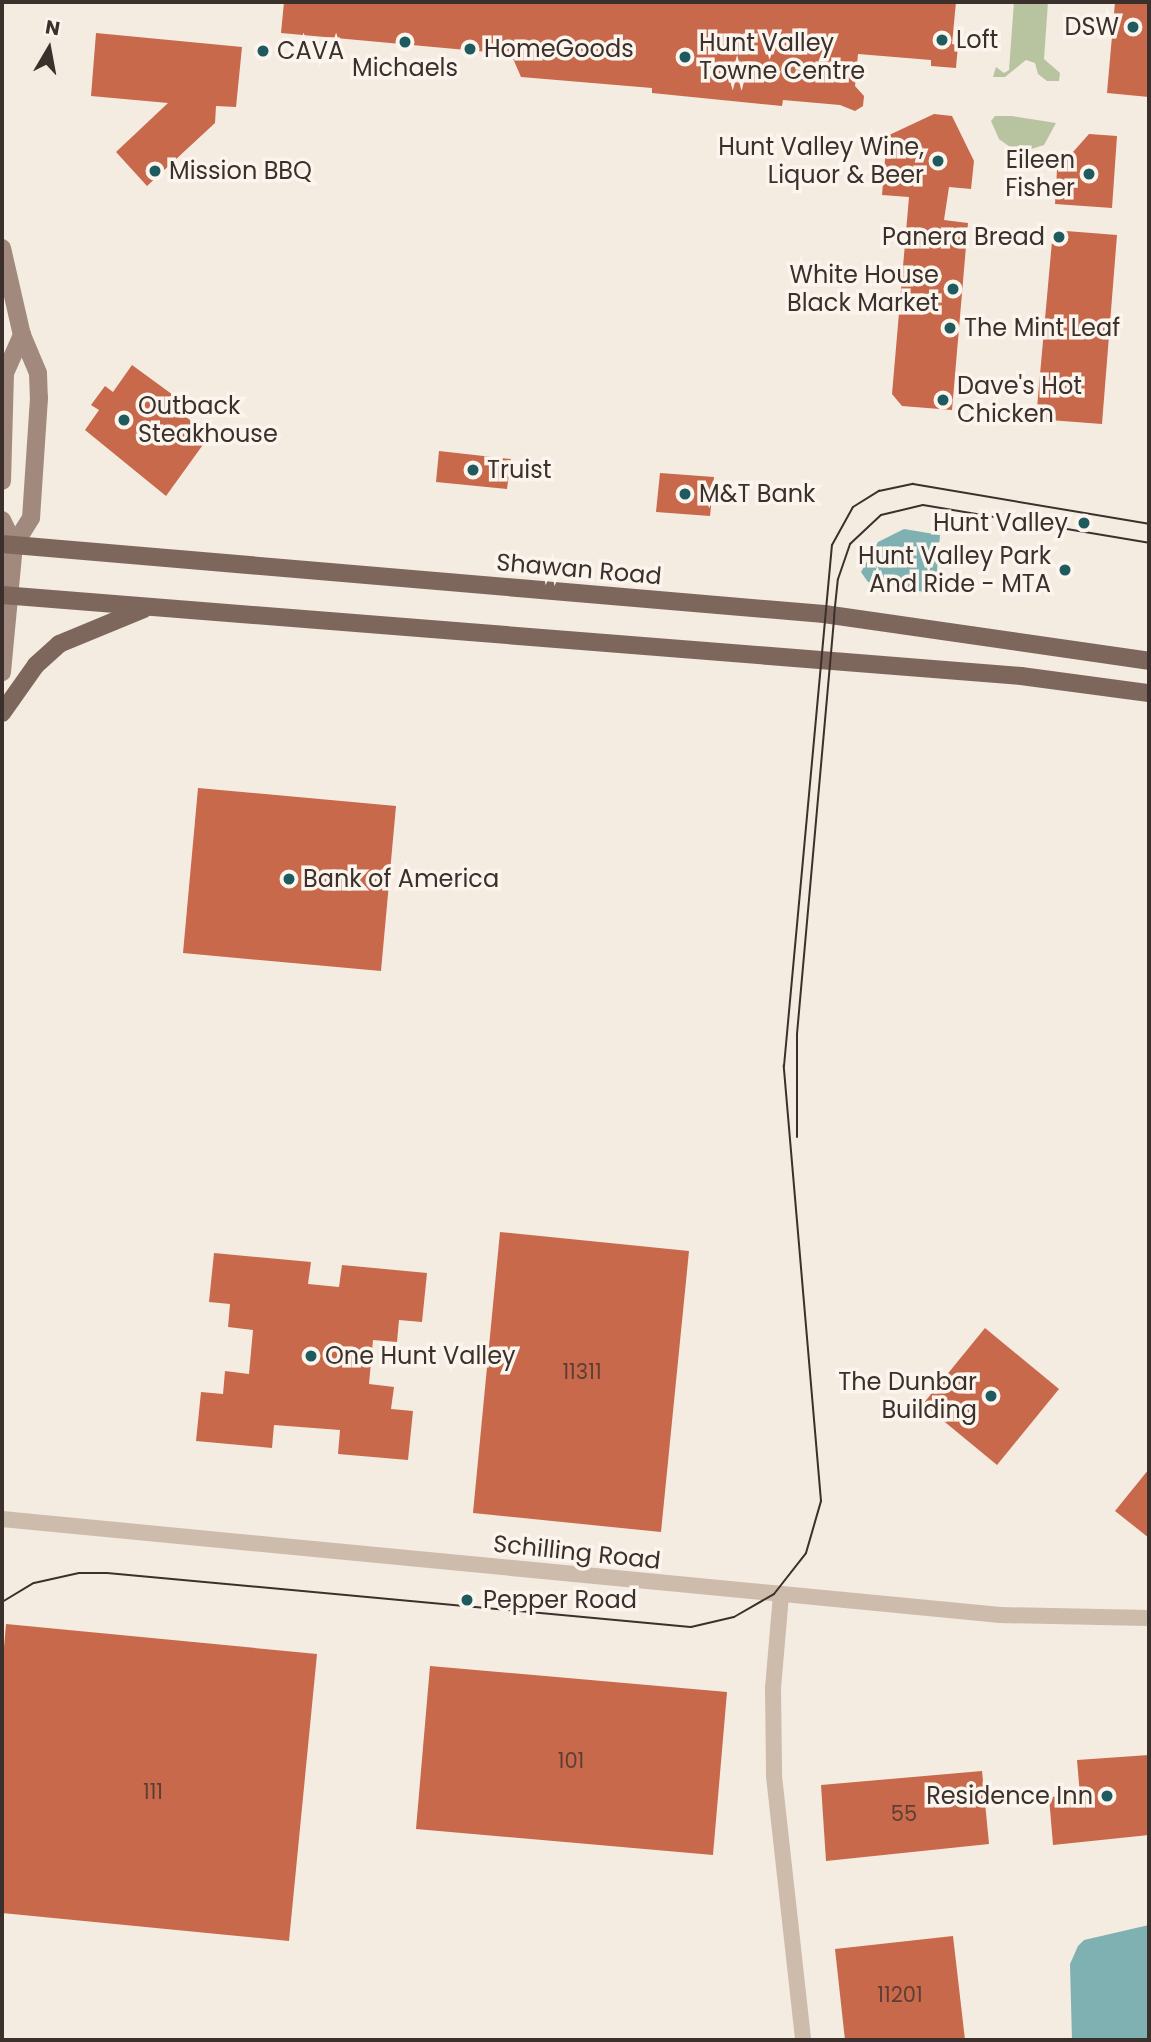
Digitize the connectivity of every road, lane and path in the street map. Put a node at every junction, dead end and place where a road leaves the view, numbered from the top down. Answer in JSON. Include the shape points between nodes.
{"nodes":[{"id":1,"x":2,"y":248,"type":"edge"},
{"id":2,"x":22,"y":335,"type":"junction"},
{"id":3,"x":2,"y":481,"type":"edge"},
{"id":4,"x":2,"y":520,"type":"edge"},
{"id":5,"x":8,"y":545,"type":"edge"},
{"id":6,"x":5,"y":596,"type":"edge"},
{"id":7,"x":150,"y":607,"type":"junction"},
{"id":8,"x":1110,"y":655,"type":"junction"},
{"id":9,"x":1149,"y":661,"type":"edge"},
{"id":10,"x":2,"y":672,"type":"edge"},
{"id":11,"x":1104,"y":686,"type":"junction"},
{"id":12,"x":1149,"y":693,"type":"edge"},
{"id":13,"x":2,"y":713,"type":"edge"},
{"id":14,"x":2,"y":1519,"type":"edge"},
{"id":15,"x":781,"y":1595,"type":"junction"},
{"id":16,"x":1149,"y":1618,"type":"edge"},
{"id":17,"x":803,"y":2040,"type":"edge"}],
"edges":[{"from":1,"to":2,"type":"main road"},
{"from":2,"to":3,"type":"main road","via":[[5,373]]},
{"from":2,"to":5,"type":"main road","via":[[38,373],[38,423],[31,518]]},
{"from":4,"to":5,"type":"main road"},
{"from":5,"to":6,"type":"main road"},
{"from":5,"to":8,"type":"main road","name":"Shawan Road","via":[[824,614]]},
{"from":6,"to":7,"type":"main road"},
{"from":6,"to":10,"type":"main road"},
{"from":7,"to":11,"type":"main road"},
{"from":7,"to":13,"type":"main road","via":[[59,644],[36,665]]},
{"from":8,"to":9,"type":"main road","name":"Shawan Road"},
{"from":8,"to":11,"type":"main road"},
{"from":11,"to":12,"type":"main road"},
{"from":14,"to":15,"type":"street","name":"Schilling Road"},
{"from":15,"to":16,"type":"street","name":"Schilling Road","via":[[1040,1618]]},
{"from":15,"to":17,"type":"street","via":[[773,1688],[774,1776]]}]}
